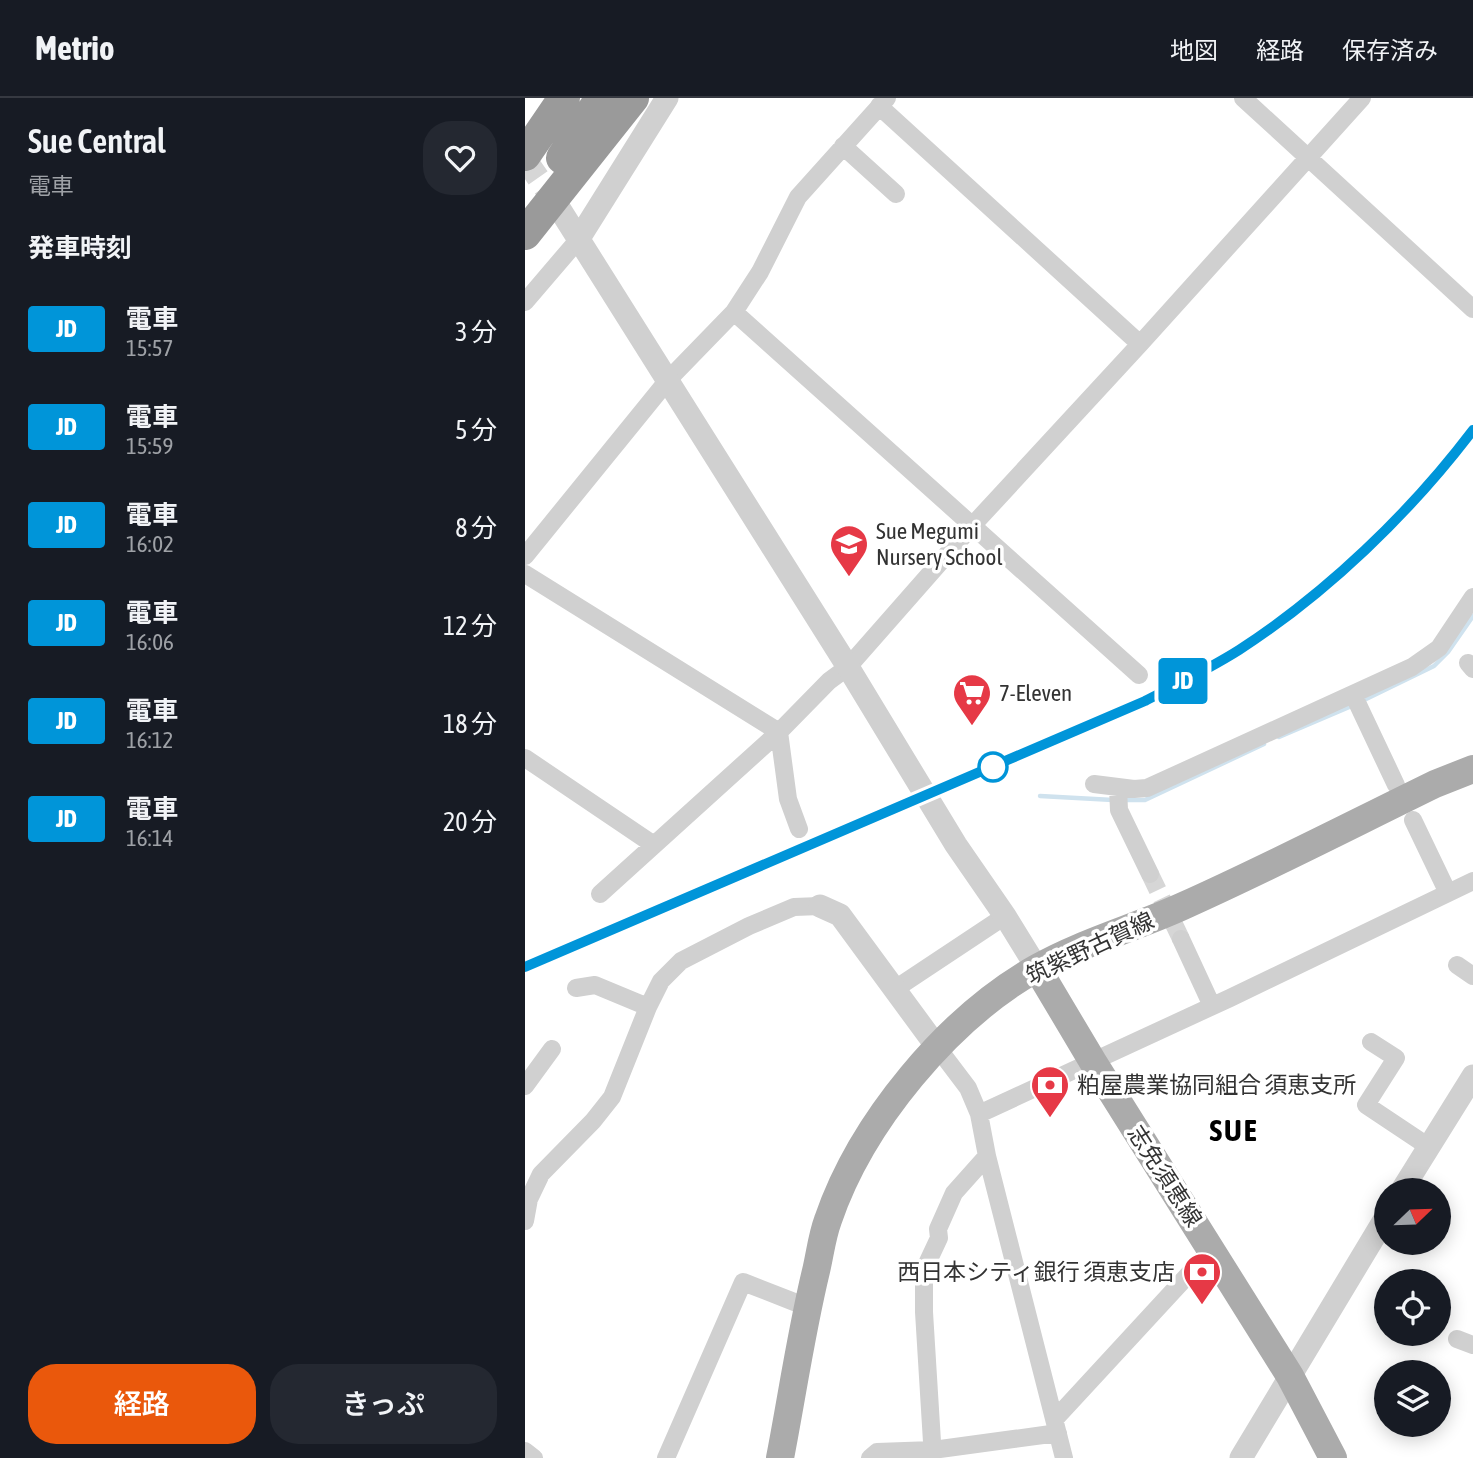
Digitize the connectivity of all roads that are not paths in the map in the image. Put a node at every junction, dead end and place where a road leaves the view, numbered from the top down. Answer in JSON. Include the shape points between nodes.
{"nodes":[{"id":1,"x":541,"y":98,"type":"edge"},
{"id":2,"x":564,"y":98,"type":"edge"},
{"id":3,"x":601,"y":98,"type":"edge"},
{"id":4,"x":633,"y":98,"type":"edge"},
{"id":5,"x":667,"y":98,"type":"edge"},
{"id":6,"x":1243,"y":98,"type":"edge"},
{"id":7,"x":1362,"y":98,"type":"edge"},
{"id":8,"x":883,"y":102,"type":"edge"},
{"id":9,"x":525,"y":124,"type":"edge"},
{"id":10,"x":843,"y":146,"type":"junction"},
{"id":11,"x":525,"y":155,"type":"edge"},
{"id":12,"x":1307,"y":158,"type":"junction"},
{"id":13,"x":896,"y":194,"type":"dead end"},
{"id":14,"x":559,"y":208,"type":"tunnel mouth"},
{"id":15,"x":525,"y":209,"type":"edge"},
{"id":16,"x":525,"y":234,"type":"edge"},
{"id":17,"x":578,"y":240,"type":"junction"},
{"id":18,"x":525,"y":302,"type":"edge"},
{"id":19,"x":1473,"y":309,"type":"edge"},
{"id":20,"x":734,"y":312,"type":"junction"},
{"id":21,"x":1140,"y":344,"type":"junction"},
{"id":22,"x":668,"y":380,"type":"junction"},
{"id":23,"x":972,"y":526,"type":"junction"},
{"id":24,"x":525,"y":556,"type":"edge"},
{"id":25,"x":525,"y":574,"type":"edge"},
{"id":26,"x":1473,"y":597,"type":"edge"},
{"id":27,"x":848,"y":667,"type":"junction"},
{"id":28,"x":1139,"y":676,"type":"dead end"},
{"id":29,"x":1353,"y":694,"type":"junction"},
{"id":30,"x":779,"y":732,"type":"junction"},
{"id":31,"x":525,"y":758,"type":"edge"},
{"id":32,"x":1473,"y":769,"type":"edge"},
{"id":33,"x":1094,"y":784,"type":"dead end"},
{"id":34,"x":1396,"y":785,"type":"dead end"},
{"id":35,"x":1118,"y":788,"type":"junction"},
{"id":36,"x":1413,"y":820,"type":"dead end"},
{"id":37,"x":799,"y":829,"type":"dead end"},
{"id":38,"x":654,"y":845,"type":"junction"},
{"id":39,"x":1150,"y":874,"type":"tunnel mouth"},
{"id":40,"x":1473,"y":881,"type":"edge"},
{"id":41,"x":1448,"y":893,"type":"junction"},
{"id":42,"x":600,"y":894,"type":"dead end"},
{"id":43,"x":820,"y":906,"type":"joint"},
{"id":44,"x":1005,"y":916,"type":"junction"},
{"id":45,"x":1181,"y":939,"type":"tunnel mouth"},
{"id":46,"x":1458,"y":965,"type":"dead end"},
{"id":47,"x":1037,"y":968,"type":"junction"},
{"id":48,"x":1473,"y":976,"type":"edge"},
{"id":49,"x":576,"y":988,"type":"dead end"},
{"id":50,"x":895,"y":989,"type":"junction"},
{"id":51,"x":1212,"y":1006,"type":"junction"},
{"id":52,"x":648,"y":1007,"type":"junction"},
{"id":53,"x":1371,"y":1042,"type":"dead end"},
{"id":54,"x":937,"y":1047,"type":"junction"},
{"id":55,"x":552,"y":1049,"type":"dead end"},
{"id":56,"x":1093,"y":1062,"type":"junction"},
{"id":57,"x":1473,"y":1076,"type":"edge"},
{"id":58,"x":525,"y":1086,"type":"edge"},
{"id":59,"x":979,"y":1114,"type":"junction"},
{"id":60,"x":1429,"y":1147,"type":"junction"},
{"id":61,"x":987,"y":1156,"type":"junction"},
{"id":62,"x":1410,"y":1178,"type":"edge"},
{"id":63,"x":525,"y":1221,"type":"edge"},
{"id":64,"x":1374,"y":1237,"type":"edge"},
{"id":65,"x":1212,"y":1249,"type":"junction"},
{"id":66,"x":807,"y":1307,"type":"junction"},
{"id":67,"x":1290,"y":1376,"type":"junction"},
{"id":68,"x":1056,"y":1426,"type":"junction"},
{"id":69,"x":525,"y":1451,"type":"edge"},
{"id":70,"x":933,"y":1454,"type":"edge"},
{"id":71,"x":534,"y":1458,"type":"edge"},
{"id":72,"x":666,"y":1458,"type":"edge"},
{"id":73,"x":780,"y":1458,"type":"edge"},
{"id":74,"x":870,"y":1458,"type":"edge"},
{"id":75,"x":1063,"y":1458,"type":"edge"},
{"id":76,"x":1241,"y":1458,"type":"edge"},
{"id":77,"x":1333,"y":1458,"type":"edge"}],
"edges":[{"from":1,"to":9,"type":"highway"},
{"from":2,"to":11,"type":"highway"},
{"from":3,"to":15,"type":"highway"},
{"from":4,"to":16,"type":"highway"},
{"from":5,"to":17,"type":"street"},
{"from":6,"to":12,"type":"street"},
{"from":7,"to":12,"type":"street"},
{"from":8,"to":10,"type":"street"},
{"from":8,"to":21,"type":"street"},
{"from":10,"to":13,"type":"street"},
{"from":10,"to":20,"type":"street","via":[[798,197]]},
{"from":12,"to":19,"type":"street"},
{"from":12,"to":21,"type":"street"},
{"from":14,"to":17,"type":"street"},
{"from":17,"to":18,"type":"street"},
{"from":17,"to":22,"type":"street"},
{"from":20,"to":22,"type":"street"},
{"from":20,"to":23,"type":"street"},
{"from":21,"to":23,"type":"street"},
{"from":22,"to":24,"type":"street"},
{"from":22,"to":27,"type":"street"},
{"from":23,"to":27,"type":"street"},
{"from":23,"to":28,"type":"street"},
{"from":25,"to":30,"type":"street"},
{"from":26,"to":29,"type":"street","via":[[1439,648],[1427,658]]},
{"from":27,"to":30,"type":"street"},
{"from":27,"to":44,"type":"street","via":[[956,845]]},
{"from":29,"to":34,"type":"street"},
{"from":29,"to":35,"type":"street","via":[[1147,788]]},
{"from":30,"to":37,"type":"street","via":[[789,799]]},
{"from":30,"to":38,"type":"street"},
{"from":31,"to":38,"type":"street"},
{"from":32,"to":47,"type":"main road","name":"筑紫野古賀線","via":[[1182,907]]},
{"from":33,"to":35,"type":"street"},
{"from":35,"to":39,"type":"street","via":[[1119,810]]},
{"from":36,"to":41,"type":"street"},
{"from":38,"to":42,"type":"street"},
{"from":40,"to":41,"type":"street"},
{"from":41,"to":51,"type":"street"},
{"from":43,"to":50,"type":"street","via":[[840,915]]},
{"from":43,"to":52,"type":"street","via":[[793,907],[681,961],[661,981]]},
{"from":44,"to":47,"type":"street"},
{"from":44,"to":50,"type":"street"},
{"from":45,"to":51,"type":"street"},
{"from":46,"to":48,"type":"street"},
{"from":47,"to":54,"type":"main road","name":"筑紫野古賀線","via":[[978,1009]]},
{"from":47,"to":56,"type":"main road","name":"志免須恵線"},
{"from":49,"to":52,"type":"street","via":[[595,985]]},
{"from":50,"to":54,"type":"street"},
{"from":51,"to":56,"type":"street"},
{"from":52,"to":63,"type":"street","via":[[612,1097],[541,1174]]},
{"from":53,"to":60,"type":"street","via":[[1396,1058],[1366,1105]]},
{"from":54,"to":59,"type":"street","via":[[968,1088]]},
{"from":54,"to":66,"type":"main road","name":"筑紫野古賀線","via":[[873,1129],[852,1168],[828,1220]]},
{"from":55,"to":58,"type":"street"},
{"from":56,"to":59,"type":"street"},
{"from":56,"to":65,"type":"main road","name":"志免須恵線"},
{"from":57,"to":60,"type":"street"},
{"from":59,"to":61,"type":"street"},
{"from":60,"to":62,"type":"street"},
{"from":61,"to":68,"type":"street"},
{"from":61,"to":70,"type":"street","via":[[954,1193],[924,1270]]},
{"from":64,"to":67,"type":"street"},
{"from":65,"to":67,"type":"main road","name":"志免須恵線"},
{"from":65,"to":68,"type":"street"},
{"from":66,"to":72,"type":"street","via":[[743,1282]]},
{"from":66,"to":73,"type":"main road","name":"筑紫野古賀線"},
{"from":67,"to":76,"type":"street"},
{"from":67,"to":77,"type":"main road","name":"志免須恵線"},
{"from":68,"to":70,"type":"street"},
{"from":68,"to":75,"type":"street"},
{"from":69,"to":71,"type":"street"},
{"from":70,"to":74,"type":"street","via":[[877,1452]]}]}
